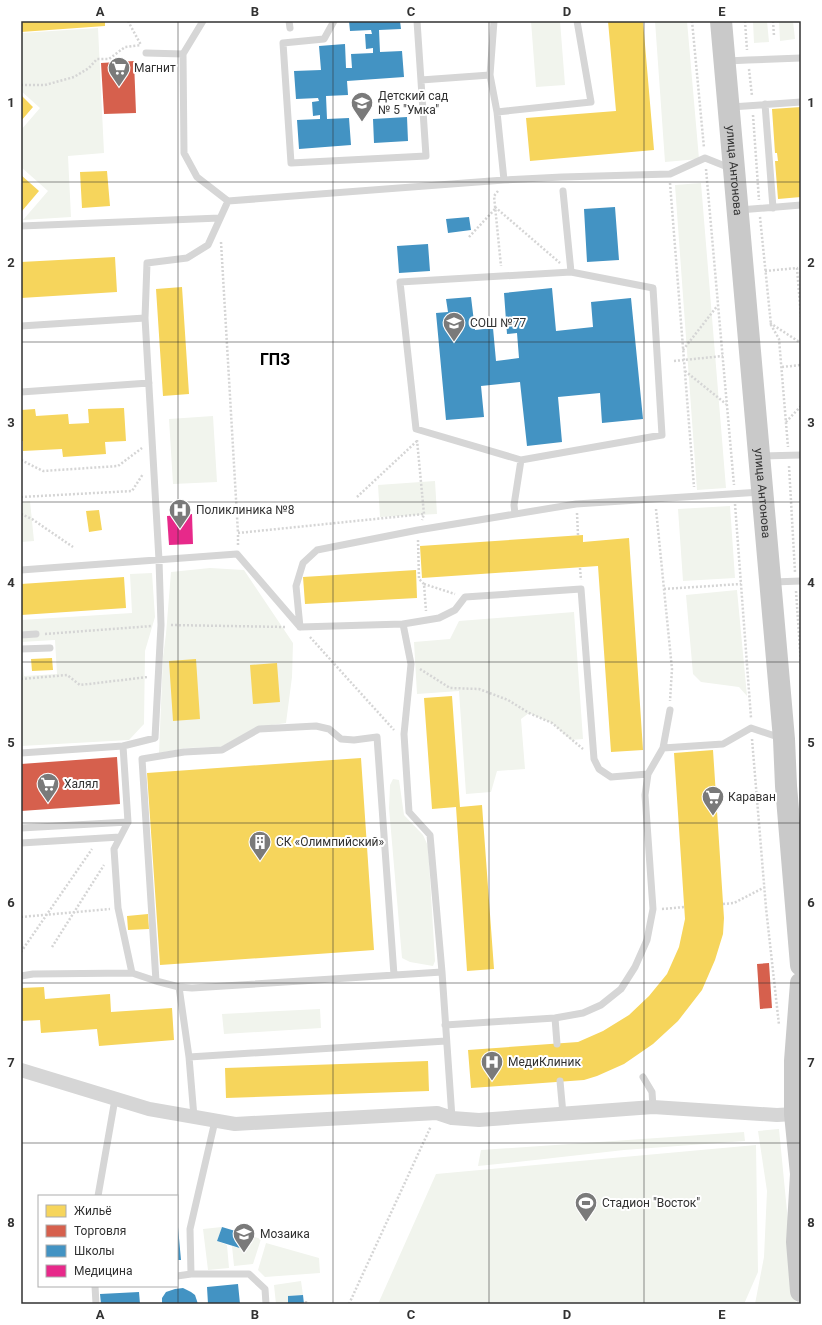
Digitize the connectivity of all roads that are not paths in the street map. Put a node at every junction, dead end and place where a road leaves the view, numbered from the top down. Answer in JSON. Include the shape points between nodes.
{"nodes":[{"id":1,"x":203,"y":21,"type":"edge"},
{"id":2,"x":334,"y":21,"type":"edge"},
{"id":3,"x":417,"y":21,"type":"edge"},
{"id":4,"x":494,"y":21,"type":"edge"},
{"id":5,"x":577,"y":21,"type":"edge"},
{"id":6,"x":721,"y":21,"type":"edge"},
{"id":7,"x":146,"y":53,"type":"road end"},
{"id":8,"x":183,"y":54,"type":"junction"},
{"id":9,"x":801,"y":58,"type":"edge"},
{"id":10,"x":725,"y":62,"type":"junction"},
{"id":11,"x":490,"y":75,"type":"junction"},
{"id":12,"x":421,"y":80,"type":"junction"},
{"id":13,"x":801,"y":102,"type":"edge"},
{"id":14,"x":765,"y":104,"type":"junction"},
{"id":15,"x":729,"y":108,"type":"junction"},
{"id":16,"x":496,"y":112,"type":"junction"},
{"id":17,"x":734,"y":169,"type":"junction"},
{"id":18,"x":504,"y":180,"type":"junction"},
{"id":19,"x":563,"y":191,"type":"dead end"},
{"id":20,"x":228,"y":201,"type":"junction"},
{"id":21,"x":801,"y":205,"type":"edge"},
{"id":22,"x":773,"y":208,"type":"junction"},
{"id":23,"x":748,"y":209,"type":"junction"},
{"id":24,"x":220,"y":218,"type":"junction"},
{"id":25,"x":21,"y":226,"type":"edge"},
{"id":26,"x":571,"y":272,"type":"junction"},
{"id":27,"x":145,"y":318,"type":"junction"},
{"id":28,"x":21,"y":326,"type":"edge"},
{"id":29,"x":149,"y":383,"type":"junction"},
{"id":30,"x":21,"y":392,"type":"edge"},
{"id":31,"x":801,"y":455,"type":"edge"},
{"id":32,"x":760,"y":456,"type":"junction"},
{"id":33,"x":521,"y":460,"type":"junction"},
{"id":34,"x":763,"y":492,"type":"junction"},
{"id":35,"x":515,"y":514,"type":"junction"},
{"id":36,"x":159,"y":560,"type":"junction"},
{"id":37,"x":21,"y":570,"type":"edge"},
{"id":38,"x":798,"y":581,"type":"edge"},
{"id":39,"x":771,"y":582,"type":"junction"},
{"id":40,"x":403,"y":624,"type":"junction"},
{"id":41,"x":300,"y":627,"type":"junction"},
{"id":42,"x":36,"y":634,"type":"dead end"},
{"id":43,"x":21,"y":635,"type":"edge"},
{"id":44,"x":50,"y":648,"type":"dead end"},
{"id":45,"x":21,"y":649,"type":"edge"},
{"id":46,"x":670,"y":710,"type":"road end"},
{"id":47,"x":784,"y":739,"type":"junction"},
{"id":48,"x":123,"y":746,"type":"junction"},
{"id":49,"x":664,"y":748,"type":"junction"},
{"id":50,"x":21,"y":753,"type":"edge"},
{"id":51,"x":648,"y":774,"type":"junction"},
{"id":52,"x":128,"y":822,"type":"junction"},
{"id":53,"x":21,"y":828,"type":"edge"},
{"id":54,"x":120,"y":837,"type":"junction"},
{"id":55,"x":21,"y":843,"type":"edge"},
{"id":56,"x":801,"y":965,"type":"edge"},
{"id":57,"x":442,"y":972,"type":"junction"},
{"id":58,"x":132,"y":973,"type":"junction"},
{"id":59,"x":394,"y":975,"type":"junction"},
{"id":60,"x":21,"y":976,"type":"edge"},
{"id":61,"x":156,"y":981,"type":"junction"},
{"id":62,"x":801,"y":983,"type":"edge"},
{"id":63,"x":179,"y":987,"type":"junction"},
{"id":64,"x":555,"y":1018,"type":"junction"},
{"id":65,"x":445,"y":1025,"type":"junction"},
{"id":66,"x":446,"y":1041,"type":"junction"},
{"id":67,"x":557,"y":1044,"type":"dead end"},
{"id":68,"x":189,"y":1057,"type":"junction"},
{"id":69,"x":21,"y":1070,"type":"edge"},
{"id":70,"x":643,"y":1076,"type":"dead end"},
{"id":71,"x":560,"y":1081,"type":"dead end"},
{"id":72,"x":116,"y":1099,"type":"junction"},
{"id":73,"x":653,"y":1107,"type":"junction"},
{"id":74,"x":798,"y":1113,"type":"edge"},
{"id":75,"x":563,"y":1114,"type":"junction"},
{"id":76,"x":194,"y":1118,"type":"junction"},
{"id":77,"x":452,"y":1118,"type":"junction"},
{"id":78,"x":215,"y":1121,"type":"junction"},
{"id":79,"x":801,"y":1174,"type":"edge"},
{"id":80,"x":801,"y":1177,"type":"edge"},
{"id":81,"x":98,"y":1195,"type":"edge"},
{"id":82,"x":191,"y":1274,"type":"junction"},
{"id":83,"x":178,"y":1276,"type":"edge"},
{"id":84,"x":95,"y":1287,"type":"edge"},
{"id":85,"x":801,"y":1291,"type":"edge"},
{"id":86,"x":96,"y":1304,"type":"edge"},
{"id":87,"x":266,"y":1304,"type":"edge"}],
"edges":[{"from":1,"to":8,"type":"lane"},
{"from":2,"to":12,"type":"lane","via":[[324,39],[283,43],[291,163],[426,156]]},
{"from":3,"to":12,"type":"lane"},
{"from":4,"to":11,"type":"lane"},
{"from":5,"to":16,"type":"lane","via":[[591,102]]},
{"from":6,"to":10,"type":"main road","name":"улица Антонова"},
{"from":7,"to":8,"type":"lane"},
{"from":8,"to":20,"type":"lane","via":[[184,153],[197,177]]},
{"from":9,"to":10,"type":"lane"},
{"from":10,"to":15,"type":"main road","name":"улица Антонова"},
{"from":11,"to":12,"type":"lane"},
{"from":11,"to":16,"type":"lane"},
{"from":13,"to":14,"type":"lane"},
{"from":14,"to":15,"type":"lane"},
{"from":14,"to":22,"type":"lane"},
{"from":15,"to":17,"type":"main road","name":"улица Антонова"},
{"from":16,"to":18,"type":"lane"},
{"from":17,"to":18,"type":"lane","via":[[705,158],[670,174]]},
{"from":17,"to":23,"type":"main road","name":"улица Антонова"},
{"from":18,"to":20,"type":"lane"},
{"from":19,"to":26,"type":"lane"},
{"from":20,"to":24,"type":"lane"},
{"from":21,"to":22,"type":"lane"},
{"from":22,"to":23,"type":"lane"},
{"from":23,"to":32,"type":"main road","name":"улица Антонова"},
{"from":24,"to":25,"type":"lane"},
{"from":24,"to":27,"type":"lane","via":[[208,245],[187,258],[147,263]]},
{"from":26,"to":33,"type":"lane","via":[[653,288],[662,435]]},
{"from":26,"to":33,"type":"lane","via":[[400,282],[416,429]]},
{"from":27,"to":28,"type":"lane"},
{"from":27,"to":29,"type":"lane"},
{"from":29,"to":30,"type":"lane"},
{"from":29,"to":36,"type":"lane"},
{"from":31,"to":32,"type":"lane"},
{"from":32,"to":34,"type":"main road","name":"улица Антонова"},
{"from":33,"to":35,"type":"lane"},
{"from":34,"to":35,"type":"lane","via":[[576,504]]},
{"from":34,"to":39,"type":"main road","name":"улица Антонова"},
{"from":35,"to":41,"type":"lane","via":[[317,550],[303,563],[296,586]]},
{"from":36,"to":37,"type":"lane"},
{"from":36,"to":41,"type":"lane","via":[[238,554]]},
{"from":36,"to":48,"type":"lane","via":[[161,625],[155,738]]},
{"from":38,"to":39,"type":"lane"},
{"from":39,"to":47,"type":"main road","name":"улица Антонова"},
{"from":40,"to":41,"type":"lane"},
{"from":40,"to":51,"type":"lane","via":[[439,618],[455,610],[465,598],[581,589],[594,759],[599,769],[611,777]]},
{"from":40,"to":57,"type":"lane","via":[[411,664],[404,734],[409,812],[430,835]]},
{"from":42,"to":43,"type":"lane"},
{"from":44,"to":45,"type":"lane"},
{"from":46,"to":49,"type":"lane"},
{"from":47,"to":49,"type":"lane","via":[[752,728],[723,744]]},
{"from":47,"to":56,"type":"main road","name":"улица Антонова","via":[[790,786]]},
{"from":48,"to":50,"type":"lane"},
{"from":48,"to":52,"type":"lane"},
{"from":49,"to":51,"type":"lane"},
{"from":51,"to":64,"type":"lane","via":[[645,794],[653,909],[647,940],[636,967],[621,989],[601,1005],[583,1013]]},
{"from":52,"to":53,"type":"lane"},
{"from":52,"to":54,"type":"lane"},
{"from":54,"to":55,"type":"lane"},
{"from":54,"to":58,"type":"lane","via":[[114,849],[118,908]]},
{"from":57,"to":59,"type":"lane"},
{"from":57,"to":65,"type":"lane"},
{"from":58,"to":60,"type":"lane"},
{"from":58,"to":61,"type":"lane"},
{"from":59,"to":61,"type":"lane","via":[[377,737],[341,739],[329,730],[316,726],[259,729],[222,750],[142,758]]},
{"from":59,"to":63,"type":"lane"},
{"from":61,"to":63,"type":"lane"},
{"from":62,"to":74,"type":"main road","via":[[795,1061]]},
{"from":63,"to":68,"type":"lane"},
{"from":64,"to":65,"type":"lane"},
{"from":64,"to":67,"type":"lane"},
{"from":65,"to":66,"type":"lane"},
{"from":66,"to":68,"type":"lane"},
{"from":66,"to":77,"type":"lane"},
{"from":68,"to":76,"type":"lane"},
{"from":69,"to":72,"type":"street"},
{"from":70,"to":73,"type":"lane","via":[[652,1092]]},
{"from":71,"to":75,"type":"lane"},
{"from":72,"to":76,"type":"street"},
{"from":72,"to":81,"type":"lane"},
{"from":73,"to":74,"type":"street","via":[[777,1115]]},
{"from":73,"to":75,"type":"street"},
{"from":74,"to":79,"type":"main road"},
{"from":75,"to":77,"type":"street","via":[[479,1120]]},
{"from":76,"to":78,"type":"street"},
{"from":77,"to":78,"type":"street","via":[[437,1113],[235,1124]]},
{"from":78,"to":82,"type":"lane","via":[[190,1229]]},
{"from":79,"to":80,"type":"main road"},
{"from":79,"to":85,"type":"main road","via":[[797,1242]]},
{"from":82,"to":83,"type":"lane"},
{"from":82,"to":87,"type":"lane","via":[[249,1274],[264,1289]]},
{"from":84,"to":86,"type":"lane"}]}
